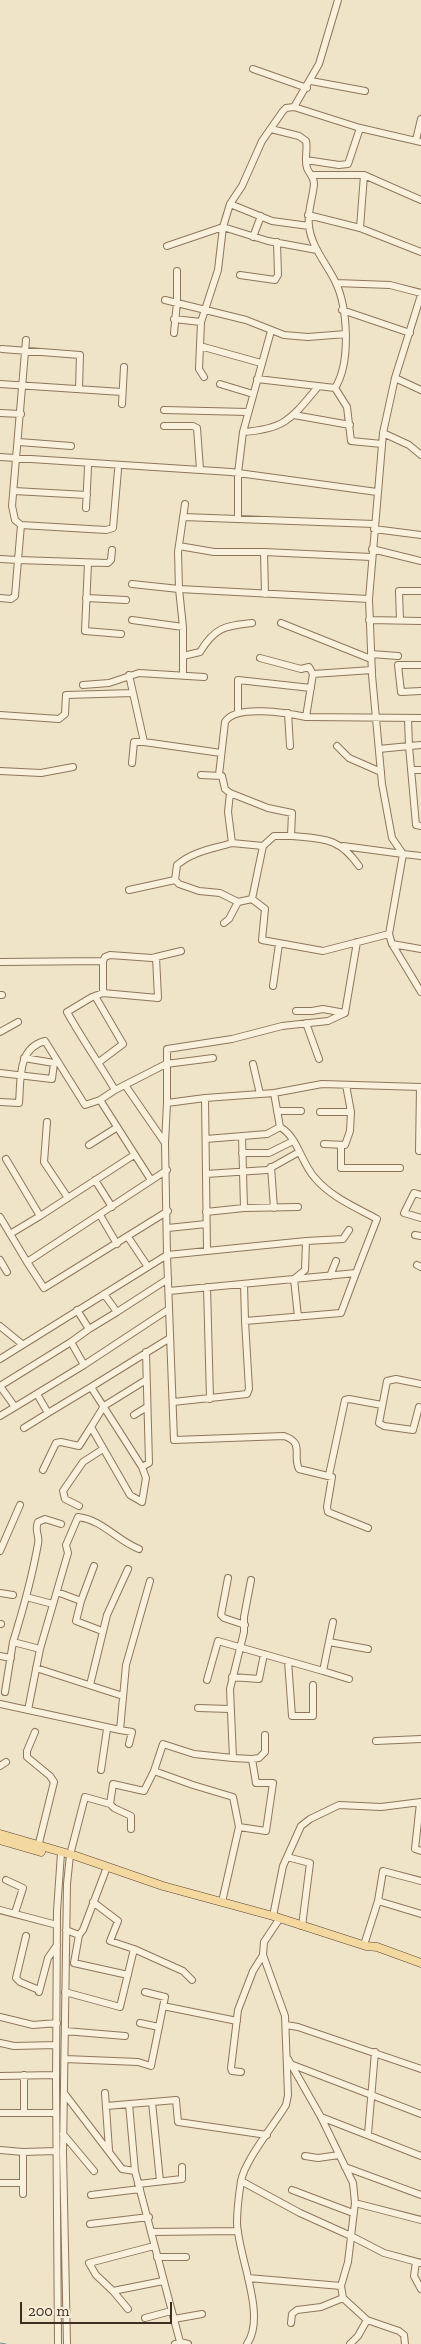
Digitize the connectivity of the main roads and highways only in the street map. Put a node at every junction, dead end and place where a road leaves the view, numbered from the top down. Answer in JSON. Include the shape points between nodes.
{"nodes":[{"id":1,"x":0,"y":1834,"type":"edge"},
{"id":2,"x":0,"y":1840,"type":"edge"},
{"id":3,"x":65,"y":1856,"type":"junction"},
{"id":4,"x":365,"y":1946,"type":"junction"},
{"id":5,"x":421,"y":1963,"type":"edge"},
{"id":6,"x":421,"y":1968,"type":"edge"}],
"edges":[{"from":1,"to":3,"type":"main road"},
{"from":2,"to":3,"type":"main road","via":[[25,1849]]},
{"from":3,"to":4,"type":"main road"},
{"from":4,"to":5,"type":"main road"},
{"from":4,"to":6,"type":"main road"}]}
